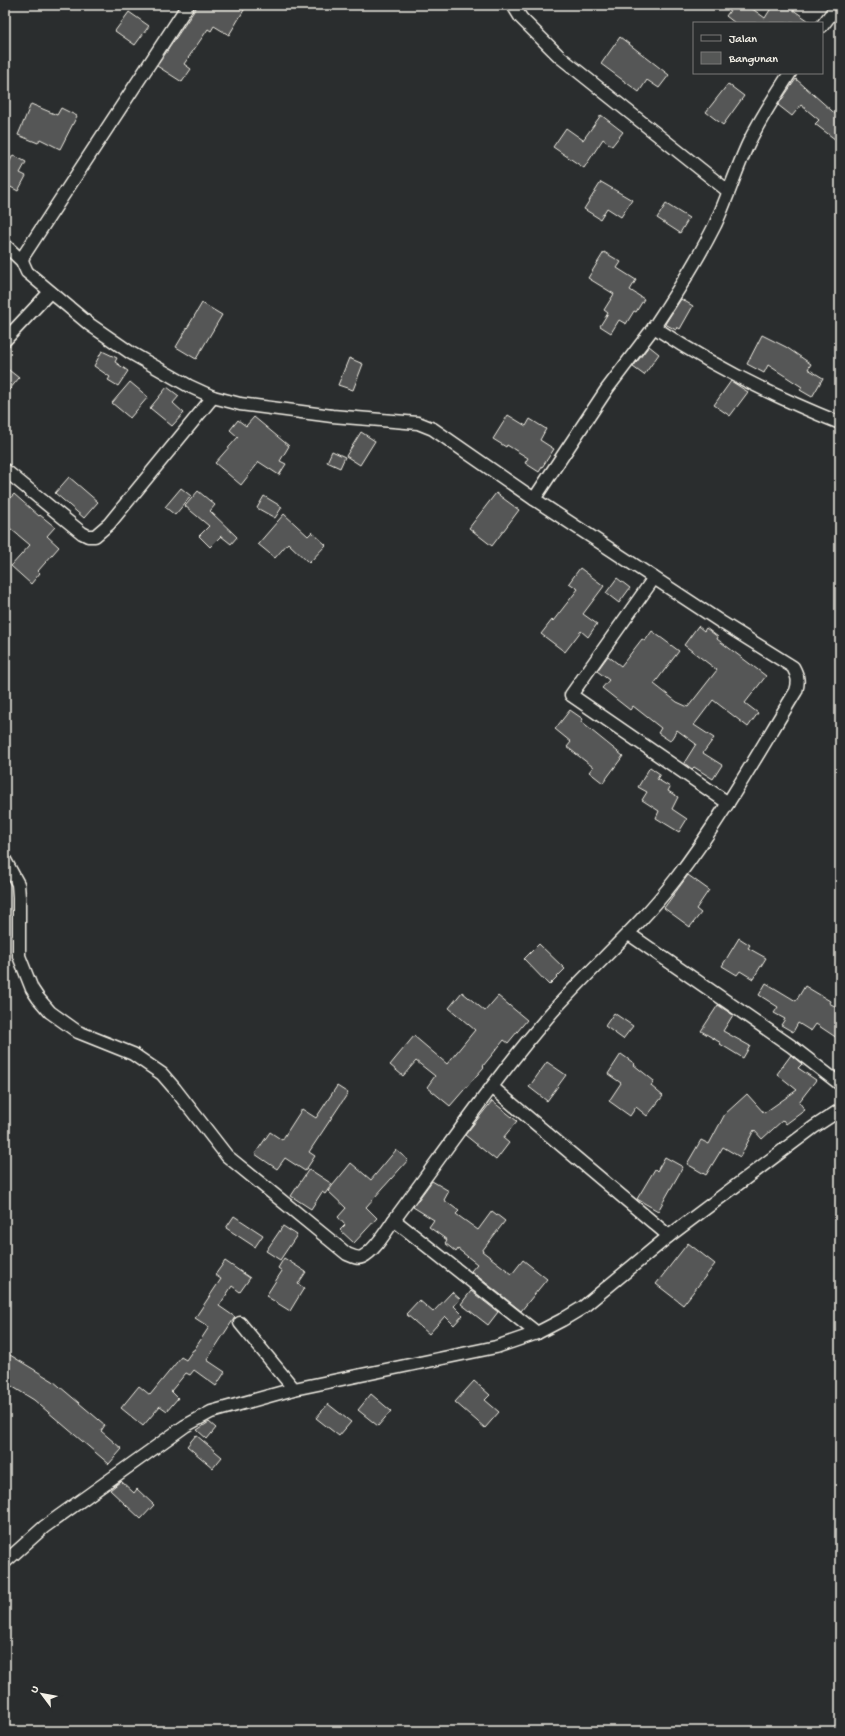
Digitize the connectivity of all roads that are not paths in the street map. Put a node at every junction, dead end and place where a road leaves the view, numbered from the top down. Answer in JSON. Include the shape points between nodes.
{"nodes":[{"id":1,"x":188,"y":5,"type":"edge"},
{"id":2,"x":513,"y":5,"type":"edge"},
{"id":3,"x":838,"y":5,"type":"edge"},
{"id":4,"x":823,"y":25,"type":"edge"},
{"id":5,"x":789,"y":74,"type":"edge"},
{"id":6,"x":728,"y":191,"type":"junction"},
{"id":7,"x":5,"y":245,"type":"edge"},
{"id":8,"x":22,"y":261,"type":"junction"},
{"id":9,"x":50,"y":292,"type":"junction"},
{"id":10,"x":654,"y":327,"type":"junction"},
{"id":11,"x":5,"y":340,"type":"edge"},
{"id":12,"x":213,"y":397,"type":"junction"},
{"id":13,"x":840,"y":423,"type":"edge"},
{"id":14,"x":5,"y":470,"type":"edge"},
{"id":15,"x":534,"y":499,"type":"junction"},
{"id":16,"x":654,"y":578,"type":"junction"},
{"id":17,"x":728,"y":803,"type":"junction"},
{"id":18,"x":5,"y":860,"type":"edge"},
{"id":19,"x":629,"y":934,"type":"junction"},
{"id":20,"x":840,"y":1084,"type":"edge"},
{"id":21,"x":492,"y":1087,"type":"junction"},
{"id":22,"x":840,"y":1110,"type":"edge"},
{"id":23,"x":394,"y":1220,"type":"junction"},
{"id":24,"x":669,"y":1236,"type":"junction"},
{"id":25,"x":240,"y":1323,"type":"dead end"},
{"id":26,"x":536,"y":1333,"type":"junction"},
{"id":27,"x":294,"y":1389,"type":"junction"},
{"id":28,"x":5,"y":1562,"type":"edge"}],
"edges":[{"from":1,"to":8,"type":"street","via":[[28,248]]},
{"from":2,"to":6,"type":"street","via":[[521,18],[560,57]]},
{"from":3,"to":4,"type":"street"},
{"from":5,"to":6,"type":"street","via":[[752,136]]},
{"from":6,"to":10,"type":"street","via":[[700,254]]},
{"from":7,"to":8,"type":"street"},
{"from":8,"to":9,"type":"street","via":[[27,272]]},
{"from":9,"to":11,"type":"street"},
{"from":9,"to":12,"type":"street","via":[[89,324],[131,353]]},
{"from":10,"to":13,"type":"street","via":[[752,384]]},
{"from":10,"to":15,"type":"street","via":[[607,389]]},
{"from":12,"to":14,"type":"street","via":[[109,524],[95,536],[82,533]]},
{"from":12,"to":15,"type":"street","via":[[240,404],[332,416],[418,423],[432,429]]},
{"from":15,"to":16,"type":"street"},
{"from":16,"to":17,"type":"street","via":[[793,667],[798,675],[796,691]]},
{"from":16,"to":17,"type":"street","via":[[571,695]]},
{"from":17,"to":19,"type":"street","via":[[676,879]]},
{"from":18,"to":23,"type":"street","via":[[18,884],[20,897],[19,956],[32,989],[50,1012],[78,1032],[133,1054],[162,1074],[227,1156],[347,1254],[355,1258],[362,1257],[370,1251]]},
{"from":19,"to":20,"type":"street","via":[[791,1046]]},
{"from":19,"to":21,"type":"street","via":[[578,982]]},
{"from":21,"to":23,"type":"street"},
{"from":21,"to":24,"type":"street"},
{"from":22,"to":24,"type":"street"},
{"from":23,"to":26,"type":"street"},
{"from":24,"to":26,"type":"street","via":[[582,1308]]},
{"from":25,"to":27,"type":"street"},
{"from":26,"to":27,"type":"street","via":[[476,1352]]},
{"from":27,"to":28,"type":"street","via":[[211,1412],[185,1426],[44,1526]]}]}
